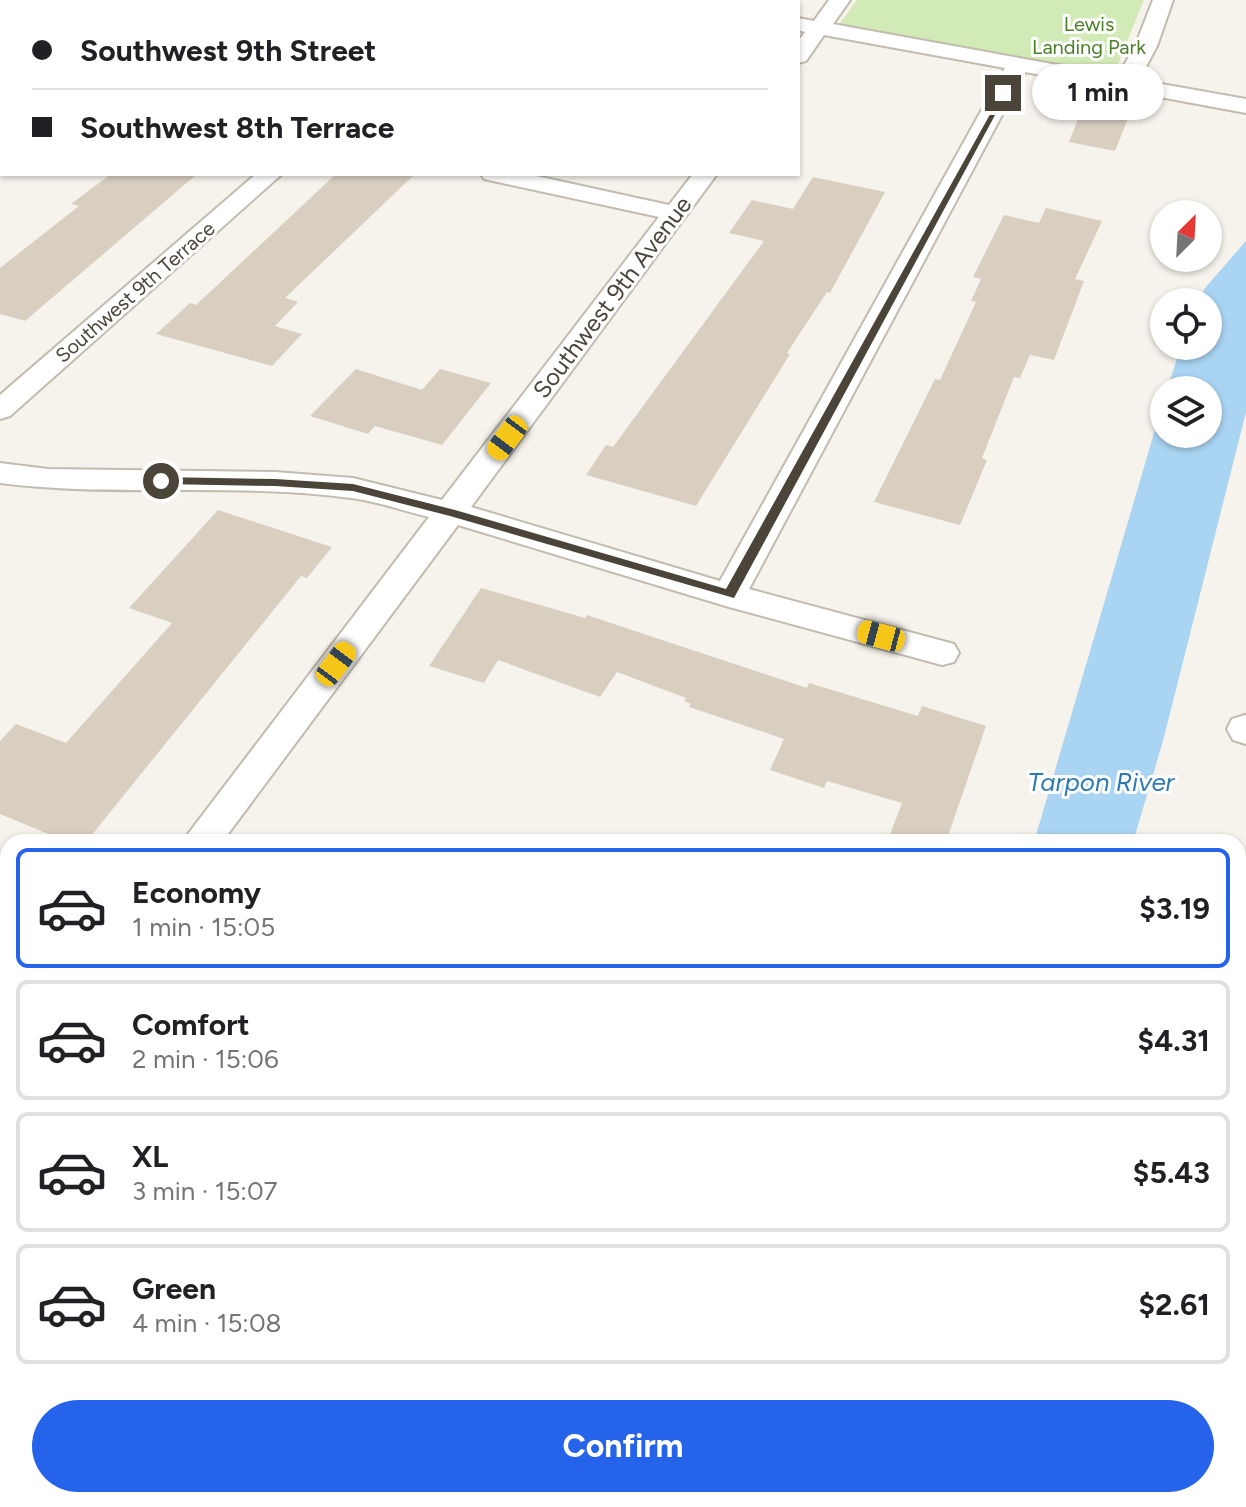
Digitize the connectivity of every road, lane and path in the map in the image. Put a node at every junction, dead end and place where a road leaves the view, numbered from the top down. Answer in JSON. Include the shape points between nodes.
{"nodes":[{"id":1,"x":840,"y":0,"type":"edge"},
{"id":2,"x":1163,"y":0,"type":"edge"},
{"id":3,"x":809,"y":26,"type":"edge"},
{"id":4,"x":800,"y":51,"type":"edge"},
{"id":5,"x":1018,"y":65,"type":"junction"},
{"id":6,"x":1125,"y":84,"type":"junction"},
{"id":7,"x":1246,"y":106,"type":"edge"},
{"id":8,"x":268,"y":176,"type":"edge"},
{"id":9,"x":502,"y":176,"type":"edge"},
{"id":10,"x":703,"y":176,"type":"edge"},
{"id":11,"x":673,"y":213,"type":"junction"},
{"id":12,"x":0,"y":410,"type":"edge"},
{"id":13,"x":0,"y":473,"type":"edge"},
{"id":14,"x":451,"y":512,"type":"junction"},
{"id":15,"x":729,"y":595,"type":"junction"},
{"id":16,"x":942,"y":653,"type":"dead end"},
{"id":17,"x":207,"y":834,"type":"edge"}],
"edges":[{"from":1,"to":3,"type":"street"},
{"from":2,"to":6,"type":"street"},
{"from":3,"to":4,"type":"street"},
{"from":3,"to":5,"type":"street"},
{"from":5,"to":6,"type":"street"},
{"from":5,"to":15,"type":"street"},
{"from":6,"to":7,"type":"street"},
{"from":8,"to":12,"type":"street","name":"Southwest 9th Terrace"},
{"from":9,"to":11,"type":"street"},
{"from":10,"to":11,"type":"street","name":"Southwest 9th Avenue"},
{"from":11,"to":14,"type":"street","name":"Southwest 9th Avenue"},
{"from":13,"to":14,"type":"street","via":[[353,488]]},
{"from":14,"to":15,"type":"street"},
{"from":14,"to":17,"type":"street","name":"Southwest 9th Avenue"},
{"from":15,"to":16,"type":"street"}]}
